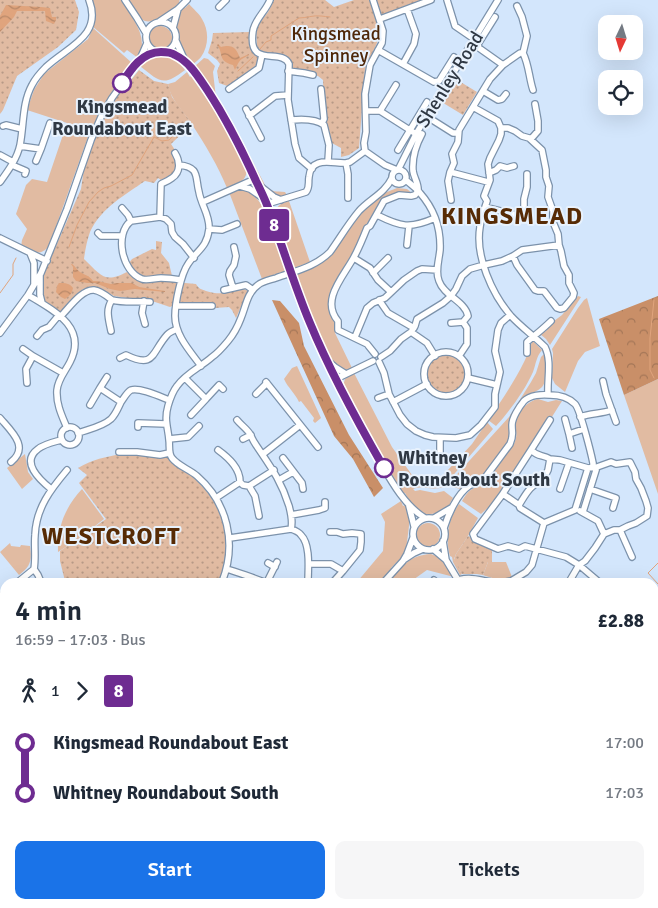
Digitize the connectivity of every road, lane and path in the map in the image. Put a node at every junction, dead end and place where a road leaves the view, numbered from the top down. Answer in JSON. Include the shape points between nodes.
{"nodes":[{"id":1,"x":89,"y":0,"type":"edge"},
{"id":2,"x":125,"y":0,"type":"edge"},
{"id":3,"x":226,"y":0,"type":"edge"},
{"id":4,"x":270,"y":0,"type":"edge"},
{"id":5,"x":373,"y":0,"type":"edge"},
{"id":6,"x":431,"y":0,"type":"edge"},
{"id":7,"x":447,"y":0,"type":"edge"},
{"id":8,"x":498,"y":0,"type":"edge"},
{"id":9,"x":186,"y":2,"type":"edge"},
{"id":10,"x":518,"y":6,"type":"dead end"},
{"id":11,"x":219,"y":7,"type":"dead end"},
{"id":12,"x":178,"y":9,"type":"junction"},
{"id":13,"x":407,"y":9,"type":"junction"},
{"id":14,"x":495,"y":17,"type":"dead end"},
{"id":15,"x":137,"y":18,"type":"junction"},
{"id":16,"x":380,"y":19,"type":"junction"},
{"id":17,"x":160,"y":21,"type":"junction"},
{"id":18,"x":152,"y":24,"type":"junction"},
{"id":19,"x":173,"y":28,"type":"junction"},
{"id":20,"x":146,"y":33,"type":"junction"},
{"id":21,"x":474,"y":39,"type":"junction"},
{"id":22,"x":176,"y":41,"type":"junction"},
{"id":23,"x":147,"y":43,"type":"junction"},
{"id":24,"x":378,"y":50,"type":"junction"},
{"id":25,"x":156,"y":51,"type":"junction"},
{"id":26,"x":165,"y":51,"type":"junction"},
{"id":27,"x":523,"y":53,"type":"junction"},
{"id":28,"x":262,"y":55,"type":"junction"},
{"id":29,"x":454,"y":57,"type":"dead end"},
{"id":30,"x":140,"y":59,"type":"junction"},
{"id":31,"x":185,"y":61,"type":"junction"},
{"id":32,"x":403,"y":64,"type":"junction"},
{"id":33,"x":503,"y":65,"type":"junction"},
{"id":34,"x":288,"y":71,"type":"junction"},
{"id":35,"x":313,"y":76,"type":"dead end"},
{"id":36,"x":396,"y":85,"type":"dead end"},
{"id":37,"x":321,"y":88,"type":"dead end"},
{"id":38,"x":230,"y":89,"type":"dead end"},
{"id":39,"x":534,"y":90,"type":"dead end"},
{"id":40,"x":483,"y":91,"type":"junction"},
{"id":41,"x":506,"y":94,"type":"dead end"},
{"id":42,"x":288,"y":95,"type":"junction"},
{"id":43,"x":427,"y":102,"type":"dead end"},
{"id":44,"x":534,"y":104,"type":"dead end"},
{"id":45,"x":473,"y":107,"type":"junction"},
{"id":46,"x":246,"y":109,"type":"dead end"},
{"id":47,"x":366,"y":111,"type":"junction"},
{"id":48,"x":380,"y":111,"type":"junction"},
{"id":49,"x":249,"y":116,"type":"junction"},
{"id":50,"x":291,"y":120,"type":"junction"},
{"id":51,"x":434,"y":121,"type":"dead end"},
{"id":52,"x":50,"y":123,"type":"dead end"},
{"id":53,"x":322,"y":123,"type":"junction"},
{"id":54,"x":3,"y":126,"type":"dead end"},
{"id":55,"x":501,"y":128,"type":"junction"},
{"id":56,"x":22,"y":129,"type":"junction"},
{"id":57,"x":410,"y":130,"type":"junction"},
{"id":58,"x":419,"y":134,"type":"junction"},
{"id":59,"x":458,"y":134,"type":"junction"},
{"id":60,"x":261,"y":138,"type":"dead end"},
{"id":61,"x":531,"y":139,"type":"junction"},
{"id":62,"x":20,"y":146,"type":"junction"},
{"id":63,"x":41,"y":149,"type":"junction"},
{"id":64,"x":398,"y":150,"type":"dead end"},
{"id":65,"x":365,"y":151,"type":"junction"},
{"id":66,"x":175,"y":153,"type":"dead end"},
{"id":67,"x":0,"y":155,"type":"edge"},
{"id":68,"x":36,"y":161,"type":"dead end"},
{"id":69,"x":328,"y":161,"type":"junction"},
{"id":70,"x":346,"y":163,"type":"junction"},
{"id":71,"x":12,"y":164,"type":"junction"},
{"id":72,"x":385,"y":165,"type":"junction"},
{"id":73,"x":179,"y":166,"type":"junction"},
{"id":74,"x":514,"y":166,"type":"dead end"},
{"id":75,"x":312,"y":168,"type":"junction"},
{"id":76,"x":400,"y":170,"type":"junction"},
{"id":77,"x":450,"y":172,"type":"junction"},
{"id":78,"x":489,"y":173,"type":"junction"},
{"id":79,"x":25,"y":174,"type":"dead end"},
{"id":80,"x":528,"y":174,"type":"dead end"},
{"id":81,"x":392,"y":176,"type":"junction"},
{"id":82,"x":406,"y":180,"type":"junction"},
{"id":83,"x":256,"y":181,"type":"junction"},
{"id":84,"x":0,"y":182,"type":"edge"},
{"id":85,"x":488,"y":182,"type":"junction"},
{"id":86,"x":400,"y":184,"type":"junction"},
{"id":87,"x":240,"y":186,"type":"junction"},
{"id":88,"x":416,"y":189,"type":"junction"},
{"id":89,"x":385,"y":190,"type":"junction"},
{"id":90,"x":348,"y":198,"type":"dead end"},
{"id":91,"x":281,"y":200,"type":"junction"},
{"id":92,"x":451,"y":200,"type":"dead end"},
{"id":93,"x":202,"y":202,"type":"junction"},
{"id":94,"x":266,"y":202,"type":"junction"},
{"id":95,"x":485,"y":207,"type":"junction"},
{"id":96,"x":122,"y":208,"type":"dead end"},
{"id":97,"x":377,"y":215,"type":"junction"},
{"id":98,"x":160,"y":218,"type":"junction"},
{"id":99,"x":435,"y":218,"type":"junction"},
{"id":100,"x":131,"y":221,"type":"junction"},
{"id":101,"x":237,"y":224,"type":"dead end"},
{"id":102,"x":409,"y":226,"type":"junction"},
{"id":103,"x":209,"y":229,"type":"junction"},
{"id":104,"x":98,"y":233,"type":"dead end"},
{"id":105,"x":122,"y":236,"type":"junction"},
{"id":106,"x":0,"y":239,"type":"edge"},
{"id":107,"x":408,"y":245,"type":"dead end"},
{"id":108,"x":559,"y":245,"type":"junction"},
{"id":109,"x":234,"y":247,"type":"dead end"},
{"id":110,"x":30,"y":253,"type":"junction"},
{"id":111,"x":513,"y":256,"type":"junction"},
{"id":112,"x":194,"y":258,"type":"junction"},
{"id":113,"x":354,"y":258,"type":"junction"},
{"id":114,"x":388,"y":258,"type":"dead end"},
{"id":115,"x":47,"y":261,"type":"junction"},
{"id":116,"x":484,"y":265,"type":"junction"},
{"id":117,"x":438,"y":270,"type":"junction"},
{"id":118,"x":41,"y":273,"type":"junction"},
{"id":119,"x":373,"y":273,"type":"junction"},
{"id":120,"x":181,"y":280,"type":"junction"},
{"id":121,"x":34,"y":286,"type":"junction"},
{"id":122,"x":233,"y":288,"type":"junction"},
{"id":123,"x":224,"y":290,"type":"dead end"},
{"id":124,"x":253,"y":290,"type":"junction"},
{"id":125,"x":391,"y":292,"type":"junction"},
{"id":126,"x":28,"y":295,"type":"junction"},
{"id":127,"x":450,"y":296,"type":"junction"},
{"id":128,"x":112,"y":300,"type":"junction"},
{"id":129,"x":379,"y":300,"type":"junction"},
{"id":130,"x":42,"y":303,"type":"junction"},
{"id":131,"x":176,"y":306,"type":"junction"},
{"id":132,"x":212,"y":306,"type":"dead end"},
{"id":133,"x":60,"y":315,"type":"junction"},
{"id":134,"x":510,"y":315,"type":"junction"},
{"id":135,"x":551,"y":321,"type":"dead end"},
{"id":136,"x":463,"y":322,"type":"junction"},
{"id":137,"x":145,"y":324,"type":"dead end"},
{"id":138,"x":451,"y":324,"type":"dead end"},
{"id":139,"x":413,"y":328,"type":"junction"},
{"id":140,"x":177,"y":329,"type":"junction"},
{"id":141,"x":111,"y":331,"type":"dead end"},
{"id":142,"x":0,"y":332,"type":"edge"},
{"id":143,"x":37,"y":336,"type":"dead end"},
{"id":144,"x":534,"y":336,"type":"junction"},
{"id":145,"x":355,"y":337,"type":"junction"},
{"id":146,"x":22,"y":349,"type":"dead end"},
{"id":147,"x":527,"y":353,"type":"dead end"},
{"id":148,"x":123,"y":354,"type":"dead end"},
{"id":149,"x":33,"y":356,"type":"junction"},
{"id":150,"x":435,"y":356,"type":"junction"},
{"id":151,"x":459,"y":356,"type":"junction"},
{"id":152,"x":325,"y":358,"type":"junction"},
{"id":153,"x":377,"y":358,"type":"junction"},
{"id":154,"x":200,"y":366,"type":"junction"},
{"id":155,"x":63,"y":374,"type":"junction"},
{"id":156,"x":346,"y":374,"type":"junction"},
{"id":157,"x":107,"y":377,"type":"dead end"},
{"id":158,"x":185,"y":378,"type":"junction"},
{"id":159,"x":468,"y":378,"type":"junction"},
{"id":160,"x":336,"y":379,"type":"junction"},
{"id":161,"x":603,"y":381,"type":"dead end"},
{"id":162,"x":27,"y":383,"type":"dead end"},
{"id":163,"x":427,"y":384,"type":"junction"},
{"id":164,"x":497,"y":385,"type":"junction"},
{"id":165,"x":100,"y":388,"type":"junction"},
{"id":166,"x":223,"y":389,"type":"dead end"},
{"id":167,"x":256,"y":394,"type":"dead end"},
{"id":168,"x":389,"y":394,"type":"junction"},
{"id":169,"x":548,"y":394,"type":"junction"},
{"id":170,"x":378,"y":398,"type":"dead end"},
{"id":171,"x":206,"y":399,"type":"junction"},
{"id":172,"x":169,"y":400,"type":"junction"},
{"id":173,"x":121,"y":402,"type":"junction"},
{"id":174,"x":393,"y":402,"type":"junction"},
{"id":175,"x":90,"y":405,"type":"dead end"},
{"id":176,"x":612,"y":410,"type":"junction"},
{"id":177,"x":191,"y":415,"type":"dead end"},
{"id":178,"x":580,"y":417,"type":"junction"},
{"id":179,"x":0,"y":418,"type":"edge"},
{"id":180,"x":565,"y":419,"type":"dead end"},
{"id":181,"x":237,"y":420,"type":"dead end"},
{"id":182,"x":550,"y":420,"type":"dead end"},
{"id":183,"x":616,"y":422,"type":"dead end"},
{"id":184,"x":166,"y":424,"type":"junction"},
{"id":185,"x":300,"y":425,"type":"junction"},
{"id":186,"x":199,"y":426,"type":"dead end"},
{"id":187,"x":138,"y":427,"type":"dead end"},
{"id":188,"x":67,"y":428,"type":"junction"},
{"id":189,"x":584,"y":429,"type":"junction"},
{"id":190,"x":78,"y":433,"type":"junction"},
{"id":191,"x":569,"y":434,"type":"junction"},
{"id":192,"x":251,"y":435,"type":"junction"},
{"id":193,"x":440,"y":438,"type":"junction"},
{"id":194,"x":169,"y":439,"type":"junction"},
{"id":195,"x":243,"y":439,"type":"dead end"},
{"id":196,"x":61,"y":440,"type":"junction"},
{"id":197,"x":318,"y":447,"type":"dead end"},
{"id":198,"x":572,"y":448,"type":"dead end"},
{"id":199,"x":218,"y":450,"type":"dead end"},
{"id":200,"x":532,"y":450,"type":"junction"},
{"id":201,"x":119,"y":452,"type":"dead end"},
{"id":202,"x":169,"y":453,"type":"junction"},
{"id":203,"x":263,"y":454,"type":"junction"},
{"id":204,"x":283,"y":458,"type":"dead end"},
{"id":205,"x":550,"y":459,"type":"junction"},
{"id":206,"x":435,"y":461,"type":"dead end"},
{"id":207,"x":11,"y":462,"type":"dead end"},
{"id":208,"x":569,"y":463,"type":"junction"},
{"id":209,"x":593,"y":468,"type":"junction"},
{"id":210,"x":67,"y":470,"type":"dead end"},
{"id":211,"x":274,"y":470,"type":"junction"},
{"id":212,"x":294,"y":472,"type":"junction"},
{"id":213,"x":279,"y":480,"type":"junction"},
{"id":214,"x":240,"y":482,"type":"junction"},
{"id":215,"x":249,"y":486,"type":"junction"},
{"id":216,"x":50,"y":489,"type":"junction"},
{"id":217,"x":303,"y":489,"type":"dead end"},
{"id":218,"x":560,"y":489,"type":"dead end"},
{"id":219,"x":590,"y":489,"type":"junction"},
{"id":220,"x":503,"y":494,"type":"junction"},
{"id":221,"x":216,"y":498,"type":"junction"},
{"id":222,"x":325,"y":502,"type":"dead end"},
{"id":223,"x":519,"y":505,"type":"junction"},
{"id":224,"x":409,"y":506,"type":"junction"},
{"id":225,"x":452,"y":506,"type":"junction"},
{"id":226,"x":613,"y":508,"type":"dead end"},
{"id":227,"x":575,"y":510,"type":"junction"},
{"id":228,"x":583,"y":512,"type":"junction"},
{"id":229,"x":259,"y":516,"type":"dead end"},
{"id":230,"x":291,"y":516,"type":"junction"},
{"id":231,"x":425,"y":518,"type":"junction"},
{"id":232,"x":434,"y":518,"type":"junction"},
{"id":233,"x":544,"y":523,"type":"junction"},
{"id":234,"x":414,"y":526,"type":"junction"},
{"id":235,"x":444,"y":528,"type":"junction"},
{"id":236,"x":291,"y":529,"type":"junction"},
{"id":237,"x":620,"y":530,"type":"junction"},
{"id":238,"x":330,"y":532,"type":"dead end"},
{"id":239,"x":604,"y":534,"type":"junction"},
{"id":240,"x":230,"y":538,"type":"junction"},
{"id":241,"x":413,"y":538,"type":"junction"},
{"id":242,"x":443,"y":541,"type":"junction"},
{"id":243,"x":536,"y":548,"type":"junction"},
{"id":244,"x":423,"y":549,"type":"junction"},
{"id":245,"x":433,"y":549,"type":"junction"},
{"id":246,"x":632,"y":557,"type":"dead end"},
{"id":247,"x":446,"y":560,"type":"junction"},
{"id":248,"x":402,"y":561,"type":"junction"},
{"id":249,"x":268,"y":563,"type":"dead end"},
{"id":250,"x":309,"y":564,"type":"junction"},
{"id":251,"x":579,"y":565,"type":"junction"},
{"id":252,"x":227,"y":569,"type":"junction"},
{"id":253,"x":34,"y":570,"type":"junction"},
{"id":254,"x":342,"y":571,"type":"junction"},
{"id":255,"x":23,"y":578,"type":"edge"},
{"id":256,"x":39,"y":578,"type":"edge"},
{"id":257,"x":224,"y":578,"type":"edge"},
{"id":258,"x":254,"y":578,"type":"edge"},
{"id":259,"x":268,"y":578,"type":"edge"},
{"id":260,"x":308,"y":578,"type":"edge"},
{"id":261,"x":336,"y":578,"type":"edge"},
{"id":262,"x":388,"y":578,"type":"edge"},
{"id":263,"x":455,"y":578,"type":"edge"},
{"id":264,"x":516,"y":578,"type":"edge"},
{"id":265,"x":571,"y":578,"type":"edge"},
{"id":266,"x":594,"y":578,"type":"edge"}],
"edges":[{"from":1,"to":56,"type":"street","via":[[92,18],[86,35],[45,68],[32,86],[25,105]]},
{"from":2,"to":15,"type":"street"},
{"from":3,"to":11,"type":"street"},
{"from":4,"to":28,"type":"street","via":[[253,31],[253,46]]},
{"from":5,"to":16,"type":"street"},
{"from":6,"to":13,"type":"street"},
{"from":7,"to":21,"type":"street","via":[[455,26]]},
{"from":8,"to":21,"type":"street","name":"Shenley Road"},
{"from":9,"to":12,"type":"street"},
{"from":10,"to":27,"type":"street","via":[[527,36]]},
{"from":12,"to":17,"type":"street"},
{"from":12,"to":19,"type":"street"},
{"from":13,"to":16,"type":"street"},
{"from":13,"to":32,"type":"street","via":[[416,34]]},
{"from":14,"to":33,"type":"street","via":[[478,44]]},
{"from":15,"to":18,"type":"street"},
{"from":15,"to":20,"type":"street"},
{"from":16,"to":24,"type":"street","via":[[383,31]]},
{"from":17,"to":18,"type":"street"},
{"from":17,"to":19,"type":"street"},
{"from":18,"to":20,"type":"street"},
{"from":19,"to":22,"type":"street"},
{"from":20,"to":23,"type":"street"},
{"from":21,"to":58,"type":"street","name":"Shenley Road"},
{"from":22,"to":26,"type":"street"},
{"from":22,"to":31,"type":"street"},
{"from":23,"to":25,"type":"street"},
{"from":23,"to":30,"type":"street"},
{"from":24,"to":32,"type":"street"},
{"from":24,"to":47,"type":"street","via":[[368,70]]},
{"from":25,"to":26,"type":"street"},
{"from":25,"to":30,"type":"street"},
{"from":26,"to":31,"type":"street"},
{"from":27,"to":33,"type":"street"},
{"from":27,"to":39,"type":"street"},
{"from":28,"to":34,"type":"street","via":[[287,60]]},
{"from":28,"to":38,"type":"street","via":[[259,68]]},
{"from":29,"to":32,"type":"street","via":[[436,82]]},
{"from":30,"to":115,"type":"street","via":[[112,98],[90,140]]},
{"from":31,"to":83,"type":"street","via":[[223,114]]},
{"from":33,"to":40,"type":"street"},
{"from":34,"to":35,"type":"street"},
{"from":34,"to":42,"type":"street"},
{"from":36,"to":48,"type":"street"},
{"from":37,"to":53,"type":"street"},
{"from":40,"to":41,"type":"street","via":[[498,100]]},
{"from":40,"to":45,"type":"street"},
{"from":42,"to":49,"type":"street","via":[[275,96]]},
{"from":42,"to":50,"type":"street"},
{"from":43,"to":57,"type":"street"},
{"from":44,"to":61,"type":"street","via":[[538,131]]},
{"from":45,"to":55,"type":"street","via":[[498,121]]},
{"from":45,"to":59,"type":"street"},
{"from":46,"to":49,"type":"street"},
{"from":47,"to":48,"type":"street"},
{"from":47,"to":65,"type":"street"},
{"from":48,"to":57,"type":"street"},
{"from":49,"to":60,"type":"street"},
{"from":50,"to":53,"type":"street","via":[[303,118]]},
{"from":50,"to":75,"type":"street","via":[[299,158]]},
{"from":51,"to":59,"type":"street"},
{"from":52,"to":63,"type":"street"},
{"from":53,"to":69,"type":"street"},
{"from":54,"to":56,"type":"street"},
{"from":55,"to":61,"type":"street"},
{"from":55,"to":78,"type":"street","via":[[502,134],[488,164]]},
{"from":56,"to":62,"type":"street"},
{"from":57,"to":58,"type":"street"},
{"from":57,"to":64,"type":"street"},
{"from":58,"to":76,"type":"street","name":"Shenley Road","via":[[406,152]]},
{"from":58,"to":88,"type":"street","via":[[413,172],[419,187]]},
{"from":59,"to":77,"type":"street"},
{"from":61,"to":108,"type":"street","via":[[544,155],[548,197]]},
{"from":62,"to":63,"type":"street"},
{"from":62,"to":71,"type":"street"},
{"from":63,"to":68,"type":"street"},
{"from":65,"to":70,"type":"street"},
{"from":65,"to":72,"type":"street"},
{"from":66,"to":73,"type":"street"},
{"from":67,"to":71,"type":"street"},
{"from":69,"to":70,"type":"street"},
{"from":69,"to":75,"type":"street"},
{"from":70,"to":90,"type":"street"},
{"from":71,"to":79,"type":"street","via":[[26,171]]},
{"from":71,"to":84,"type":"street"},
{"from":72,"to":76,"type":"street"},
{"from":72,"to":81,"type":"street"},
{"from":73,"to":93,"type":"street","via":[[195,172]]},
{"from":73,"to":98,"type":"street","via":[[175,176],[161,184]]},
{"from":74,"to":78,"type":"street","via":[[500,166]]},
{"from":75,"to":91,"type":"street","via":[[306,192]]},
{"from":76,"to":81,"type":"street"},
{"from":76,"to":82,"type":"street","via":[[407,176]]},
{"from":77,"to":85,"type":"street"},
{"from":77,"to":92,"type":"street"},
{"from":78,"to":85,"type":"street"},
{"from":80,"to":95,"type":"street","via":[[524,210],[520,216]]},
{"from":81,"to":86,"type":"street","via":[[394,182]]},
{"from":81,"to":89,"type":"street"},
{"from":82,"to":86,"type":"street"},
{"from":82,"to":88,"type":"street"},
{"from":83,"to":87,"type":"street"},
{"from":83,"to":91,"type":"street"},
{"from":83,"to":94,"type":"street"},
{"from":85,"to":95,"type":"street"},
{"from":86,"to":88,"type":"street"},
{"from":86,"to":89,"type":"street"},
{"from":87,"to":93,"type":"street"},
{"from":87,"to":94,"type":"street"},
{"from":88,"to":97,"type":"street","via":[[415,195],[399,195],[384,201]]},
{"from":88,"to":99,"type":"street"},
{"from":89,"to":124,"type":"street","via":[[360,210],[324,258],[262,282]]},
{"from":91,"to":94,"type":"street"},
{"from":93,"to":103,"type":"street"},
{"from":94,"to":152,"type":"street","bridge":true},
{"from":95,"to":116,"type":"street","via":[[479,241]]},
{"from":96,"to":100,"type":"street"},
{"from":97,"to":102,"type":"street","via":[[392,223]]},
{"from":97,"to":113,"type":"street","via":[[367,228]]},
{"from":98,"to":100,"type":"street"},
{"from":98,"to":112,"type":"street","via":[[171,224],[175,237]]},
{"from":99,"to":102,"type":"street"},
{"from":99,"to":117,"type":"street","via":[[440,242]]},
{"from":100,"to":105,"type":"street"},
{"from":101,"to":103,"type":"street","via":[[222,230]]},
{"from":102,"to":107,"type":"street"},
{"from":103,"to":112,"type":"street","via":[[203,248]]},
{"from":104,"to":105,"type":"street","via":[[101,236]]},
{"from":105,"to":120,"type":"street","via":[[122,255],[136,276],[143,280]]},
{"from":106,"to":110,"type":"street"},
{"from":108,"to":111,"type":"street","via":[[522,250]]},
{"from":108,"to":111,"type":"street","via":[[574,293],[560,309],[544,290],[534,290]]},
{"from":109,"to":122,"type":"street","via":[[236,256],[229,275]]},
{"from":110,"to":115,"type":"street"},
{"from":110,"to":121,"type":"street","via":[[34,263]]},
{"from":111,"to":116,"type":"street"},
{"from":112,"to":120,"type":"street","via":[[188,263]]},
{"from":113,"to":119,"type":"street"},
{"from":113,"to":145,"type":"street","via":[[332,295],[332,308],[338,330]]},
{"from":114,"to":119,"type":"street"},
{"from":115,"to":118,"type":"street"},
{"from":116,"to":127,"type":"street","via":[[462,276]]},
{"from":116,"to":134,"type":"street","via":[[490,282]]},
{"from":117,"to":125,"type":"street","via":[[417,271]]},
{"from":117,"to":127,"type":"street","via":[[438,279]]},
{"from":118,"to":121,"type":"street"},
{"from":118,"to":130,"type":"street"},
{"from":119,"to":125,"type":"street"},
{"from":120,"to":131,"type":"street"},
{"from":121,"to":126,"type":"street"},
{"from":122,"to":123,"type":"street"},
{"from":122,"to":124,"type":"street","via":[[246,285]]},
{"from":124,"to":154,"type":"street","via":[[230,339]]},
{"from":125,"to":129,"type":"street"},
{"from":126,"to":130,"type":"street"},
{"from":126,"to":142,"type":"street"},
{"from":127,"to":136,"type":"street","via":[[468,312]]},
{"from":127,"to":139,"type":"street","via":[[417,319]]},
{"from":128,"to":133,"type":"street","via":[[94,290],[84,292]]},
{"from":128,"to":137,"type":"street","via":[[147,301],[142,313]]},
{"from":128,"to":141,"type":"street","via":[[107,312]]},
{"from":129,"to":139,"type":"street","via":[[388,313]]},
{"from":129,"to":145,"type":"street","via":[[367,308]]},
{"from":130,"to":133,"type":"street"},
{"from":131,"to":132,"type":"street"},
{"from":131,"to":140,"type":"street"},
{"from":133,"to":143,"type":"street"},
{"from":133,"to":155,"type":"street","via":[[74,338],[70,362]]},
{"from":134,"to":144,"type":"street"},
{"from":134,"to":164,"type":"street","via":[[498,330],[495,351],[500,372]]},
{"from":135,"to":144,"type":"street"},
{"from":136,"to":138,"type":"street"},
{"from":136,"to":151,"type":"street","via":[[467,328],[467,344]]},
{"from":139,"to":150,"type":"street"},
{"from":139,"to":153,"type":"street","via":[[390,351]]},
{"from":140,"to":148,"type":"street","via":[[168,334],[155,354],[146,360],[139,361]]},
{"from":140,"to":154,"type":"street"},
{"from":144,"to":147,"type":"street","via":[[527,342]]},
{"from":144,"to":169,"type":"street","via":[[547,350]]},
{"from":145,"to":153,"type":"street","via":[[367,344]]},
{"from":146,"to":149,"type":"street"},
{"from":149,"to":155,"type":"street"},
{"from":149,"to":162,"type":"street","via":[[26,369]]},
{"from":150,"to":151,"type":"street","via":[[447,352]]},
{"from":150,"to":163,"type":"street","via":[[424,372]]},
{"from":151,"to":159,"type":"street","via":[[467,366]]},
{"from":152,"to":156,"type":"street"},
{"from":152,"to":160,"type":"street"},
{"from":153,"to":156,"type":"street"},
{"from":153,"to":168,"type":"street"},
{"from":154,"to":158,"type":"street"},
{"from":155,"to":188,"type":"street","via":[[57,389],[57,401]]},
{"from":156,"to":160,"type":"street"},
{"from":157,"to":165,"type":"street"},
{"from":158,"to":171,"type":"street"},
{"from":158,"to":172,"type":"street","via":[[176,386]]},
{"from":159,"to":163,"type":"street","via":[[462,389],[451,396],[437,394]]},
{"from":159,"to":164,"type":"street"},
{"from":160,"to":224,"type":"street","via":[[364,434]]},
{"from":161,"to":176,"type":"street"},
{"from":163,"to":174,"type":"street"},
{"from":164,"to":193,"type":"street","via":[[495,406],[481,425],[470,435]]},
{"from":165,"to":173,"type":"street"},
{"from":165,"to":175,"type":"street"},
{"from":166,"to":171,"type":"street","via":[[219,385]]},
{"from":167,"to":185,"type":"street","via":[[266,383]]},
{"from":168,"to":170,"type":"street"},
{"from":168,"to":174,"type":"street"},
{"from":169,"to":178,"type":"street","via":[[565,397],[575,404]]},
{"from":169,"to":225,"type":"street","via":[[524,402],[513,420],[514,433],[510,444],[484,479],[468,487]]},
{"from":171,"to":177,"type":"street"},
{"from":172,"to":173,"type":"street","via":[[132,390]]},
{"from":172,"to":184,"type":"street"},
{"from":173,"to":190,"type":"street","via":[[111,419]]},
{"from":174,"to":193,"type":"street","via":[[407,424],[416,431]]},
{"from":176,"to":178,"type":"street"},
{"from":176,"to":183,"type":"street"},
{"from":178,"to":189,"type":"street"},
{"from":179,"to":207,"type":"street","via":[[20,446],[18,455]]},
{"from":180,"to":191,"type":"street"},
{"from":181,"to":192,"type":"street"},
{"from":182,"to":200,"type":"street"},
{"from":184,"to":187,"type":"street","via":[[138,423]]},
{"from":184,"to":194,"type":"street"},
{"from":185,"to":197,"type":"street"},
{"from":185,"to":203,"type":"street"},
{"from":186,"to":194,"type":"street","via":[[188,437]]},
{"from":188,"to":190,"type":"street","via":[[74,428]]},
{"from":188,"to":196,"type":"street","via":[[62,431]]},
{"from":189,"to":191,"type":"street"},
{"from":189,"to":209,"type":"street"},
{"from":190,"to":196,"type":"street","via":[[78,441],[74,444],[67,445]]},
{"from":191,"to":198,"type":"street"},
{"from":192,"to":195,"type":"street"},
{"from":192,"to":203,"type":"street"},
{"from":193,"to":206,"type":"street","via":[[440,452]]},
{"from":194,"to":202,"type":"street"},
{"from":196,"to":216,"type":"street","via":[[38,448],[31,461],[32,469]]},
{"from":199,"to":214,"type":"street","via":[[229,458],[240,474]]},
{"from":200,"to":205,"type":"street"},
{"from":200,"to":220,"type":"street"},
{"from":201,"to":202,"type":"street"},
{"from":202,"to":221,"type":"street","via":[[201,480]]},
{"from":203,"to":211,"type":"street"},
{"from":204,"to":212,"type":"street"},
{"from":205,"to":208,"type":"street"},
{"from":205,"to":223,"type":"street","via":[[543,480],[535,483]]},
{"from":208,"to":209,"type":"street"},
{"from":208,"to":218,"type":"street"},
{"from":209,"to":219,"type":"street"},
{"from":209,"to":227,"type":"street"},
{"from":209,"to":237,"type":"street","via":[[627,461],[635,472],[648,508],[647,516]]},
{"from":210,"to":216,"type":"street"},
{"from":211,"to":213,"type":"street"},
{"from":211,"to":215,"type":"street"},
{"from":212,"to":213,"type":"street"},
{"from":212,"to":217,"type":"street"},
{"from":213,"to":230,"type":"street"},
{"from":214,"to":215,"type":"street"},
{"from":214,"to":221,"type":"street"},
{"from":215,"to":229,"type":"street","via":[[255,496]]},
{"from":216,"to":253,"type":"street","via":[[35,529]]},
{"from":219,"to":226,"type":"street","via":[[616,496]]},
{"from":219,"to":228,"type":"street"},
{"from":220,"to":223,"type":"street"},
{"from":220,"to":243,"type":"street","via":[[473,534],[475,539],[498,549],[508,546]]},
{"from":221,"to":240,"type":"street","via":[[223,510]]},
{"from":222,"to":230,"type":"street","via":[[325,508]]},
{"from":223,"to":233,"type":"street"},
{"from":224,"to":231,"type":"street"},
{"from":224,"to":234,"type":"street"},
{"from":225,"to":232,"type":"street"},
{"from":225,"to":235,"type":"street"},
{"from":227,"to":228,"type":"street"},
{"from":227,"to":233,"type":"street"},
{"from":228,"to":239,"type":"street","via":[[598,521]]},
{"from":230,"to":236,"type":"street"},
{"from":231,"to":232,"type":"street"},
{"from":231,"to":234,"type":"street"},
{"from":232,"to":235,"type":"street"},
{"from":233,"to":243,"type":"street"},
{"from":234,"to":241,"type":"street"},
{"from":235,"to":242,"type":"street"},
{"from":236,"to":240,"type":"street"},
{"from":236,"to":250,"type":"street","via":[[302,535]]},
{"from":237,"to":239,"type":"street"},
{"from":237,"to":246,"type":"street"},
{"from":238,"to":254,"type":"street","via":[[337,529],[343,534],[361,534],[360,550]]},
{"from":239,"to":251,"type":"street"},
{"from":240,"to":252,"type":"street"},
{"from":241,"to":244,"type":"street"},
{"from":241,"to":248,"type":"street"},
{"from":242,"to":245,"type":"street"},
{"from":242,"to":247,"type":"street"},
{"from":243,"to":251,"type":"street","via":[[566,557]]},
{"from":243,"to":264,"type":"street","via":[[532,565]]},
{"from":244,"to":245,"type":"street"},
{"from":244,"to":248,"type":"street"},
{"from":245,"to":247,"type":"street"},
{"from":247,"to":263,"type":"street"},
{"from":248,"to":262,"type":"street"},
{"from":249,"to":259,"type":"street","via":[[276,564]]},
{"from":250,"to":254,"type":"street","via":[[331,564]]},
{"from":250,"to":260,"type":"street"},
{"from":251,"to":265,"type":"street"},
{"from":251,"to":266,"type":"street"},
{"from":252,"to":257,"type":"street"},
{"from":252,"to":258,"type":"street"},
{"from":253,"to":255,"type":"street"},
{"from":253,"to":256,"type":"street"},
{"from":254,"to":261,"type":"street"}]}
